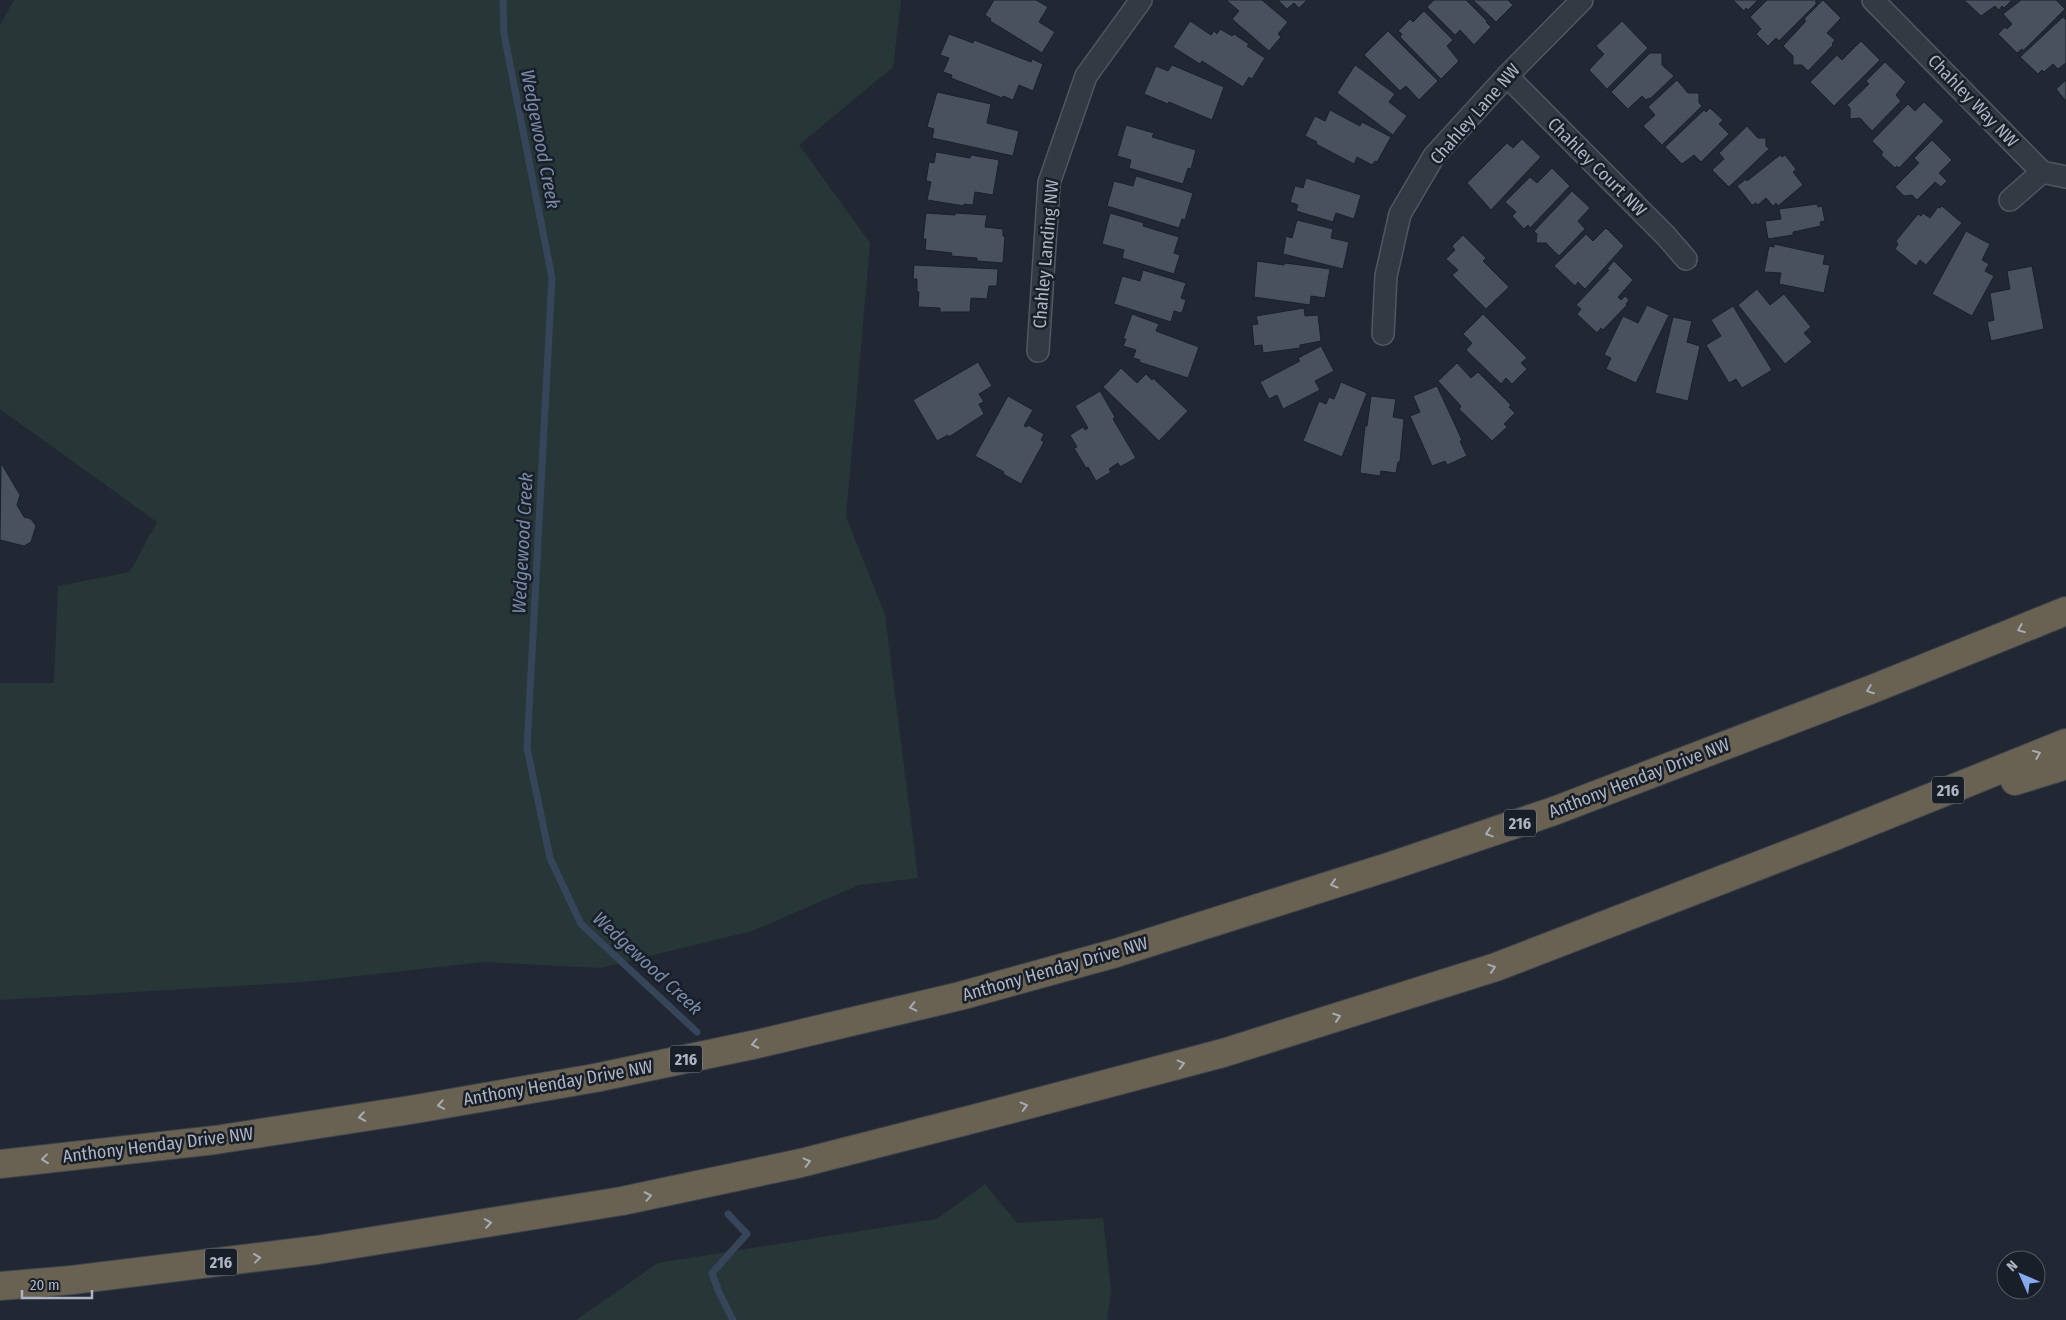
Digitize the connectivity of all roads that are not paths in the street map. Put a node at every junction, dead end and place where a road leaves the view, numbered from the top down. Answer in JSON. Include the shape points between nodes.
{"nodes":[{"id":1,"x":1141,"y":0,"type":"edge"},
{"id":2,"x":1582,"y":0,"type":"edge"},
{"id":3,"x":1874,"y":0,"type":"edge"},
{"id":4,"x":1507,"y":76,"type":"junction"},
{"id":5,"x":2042,"y":172,"type":"junction"},
{"id":6,"x":2066,"y":177,"type":"edge"},
{"id":7,"x":2010,"y":200,"type":"dead end"},
{"id":8,"x":1686,"y":259,"type":"dead end"},
{"id":9,"x":1383,"y":334,"type":"dead end"},
{"id":10,"x":1038,"y":351,"type":"dead end"},
{"id":11,"x":2066,"y":611,"type":"edge"},
{"id":12,"x":2066,"y":743,"type":"edge"},
{"id":13,"x":2066,"y":765,"type":"edge"},
{"id":14,"x":1830,"y":838,"type":"junction"},
{"id":15,"x":0,"y":1164,"type":"edge"},
{"id":16,"x":0,"y":1286,"type":"edge"}],
"edges":[{"from":1,"to":10,"type":"street","name":"Chahley Landing NW","via":[[1086,76],[1048,183]]},
{"from":2,"to":4,"type":"street","name":"Chahley Lane NW"},
{"from":3,"to":5,"type":"street","name":"Chahley Way NW"},
{"from":4,"to":8,"type":"street","name":"Chahley Court NW"},
{"from":4,"to":9,"type":"street","name":"Chahley Lane NW","via":[[1434,156],[1400,214],[1386,276]]},
{"from":5,"to":6,"type":"street"},
{"from":5,"to":7,"type":"street"},
{"from":11,"to":15,"type":"highway","name":"Anthony Henday Drive NW","number":"216","one_way":true,"via":[[1554,811],[1116,953],[960,996],[595,1078],[215,1140]]},
{"from":14,"to":12,"type":"highway","number":"216","one_way":true},
{"from":13,"to":14,"type":"highway"},
{"from":16,"to":14,"type":"highway","number":"216","one_way":true,"via":[[298,1253],[622,1201],[801,1163],[1223,1053],[1496,967]]}]}
